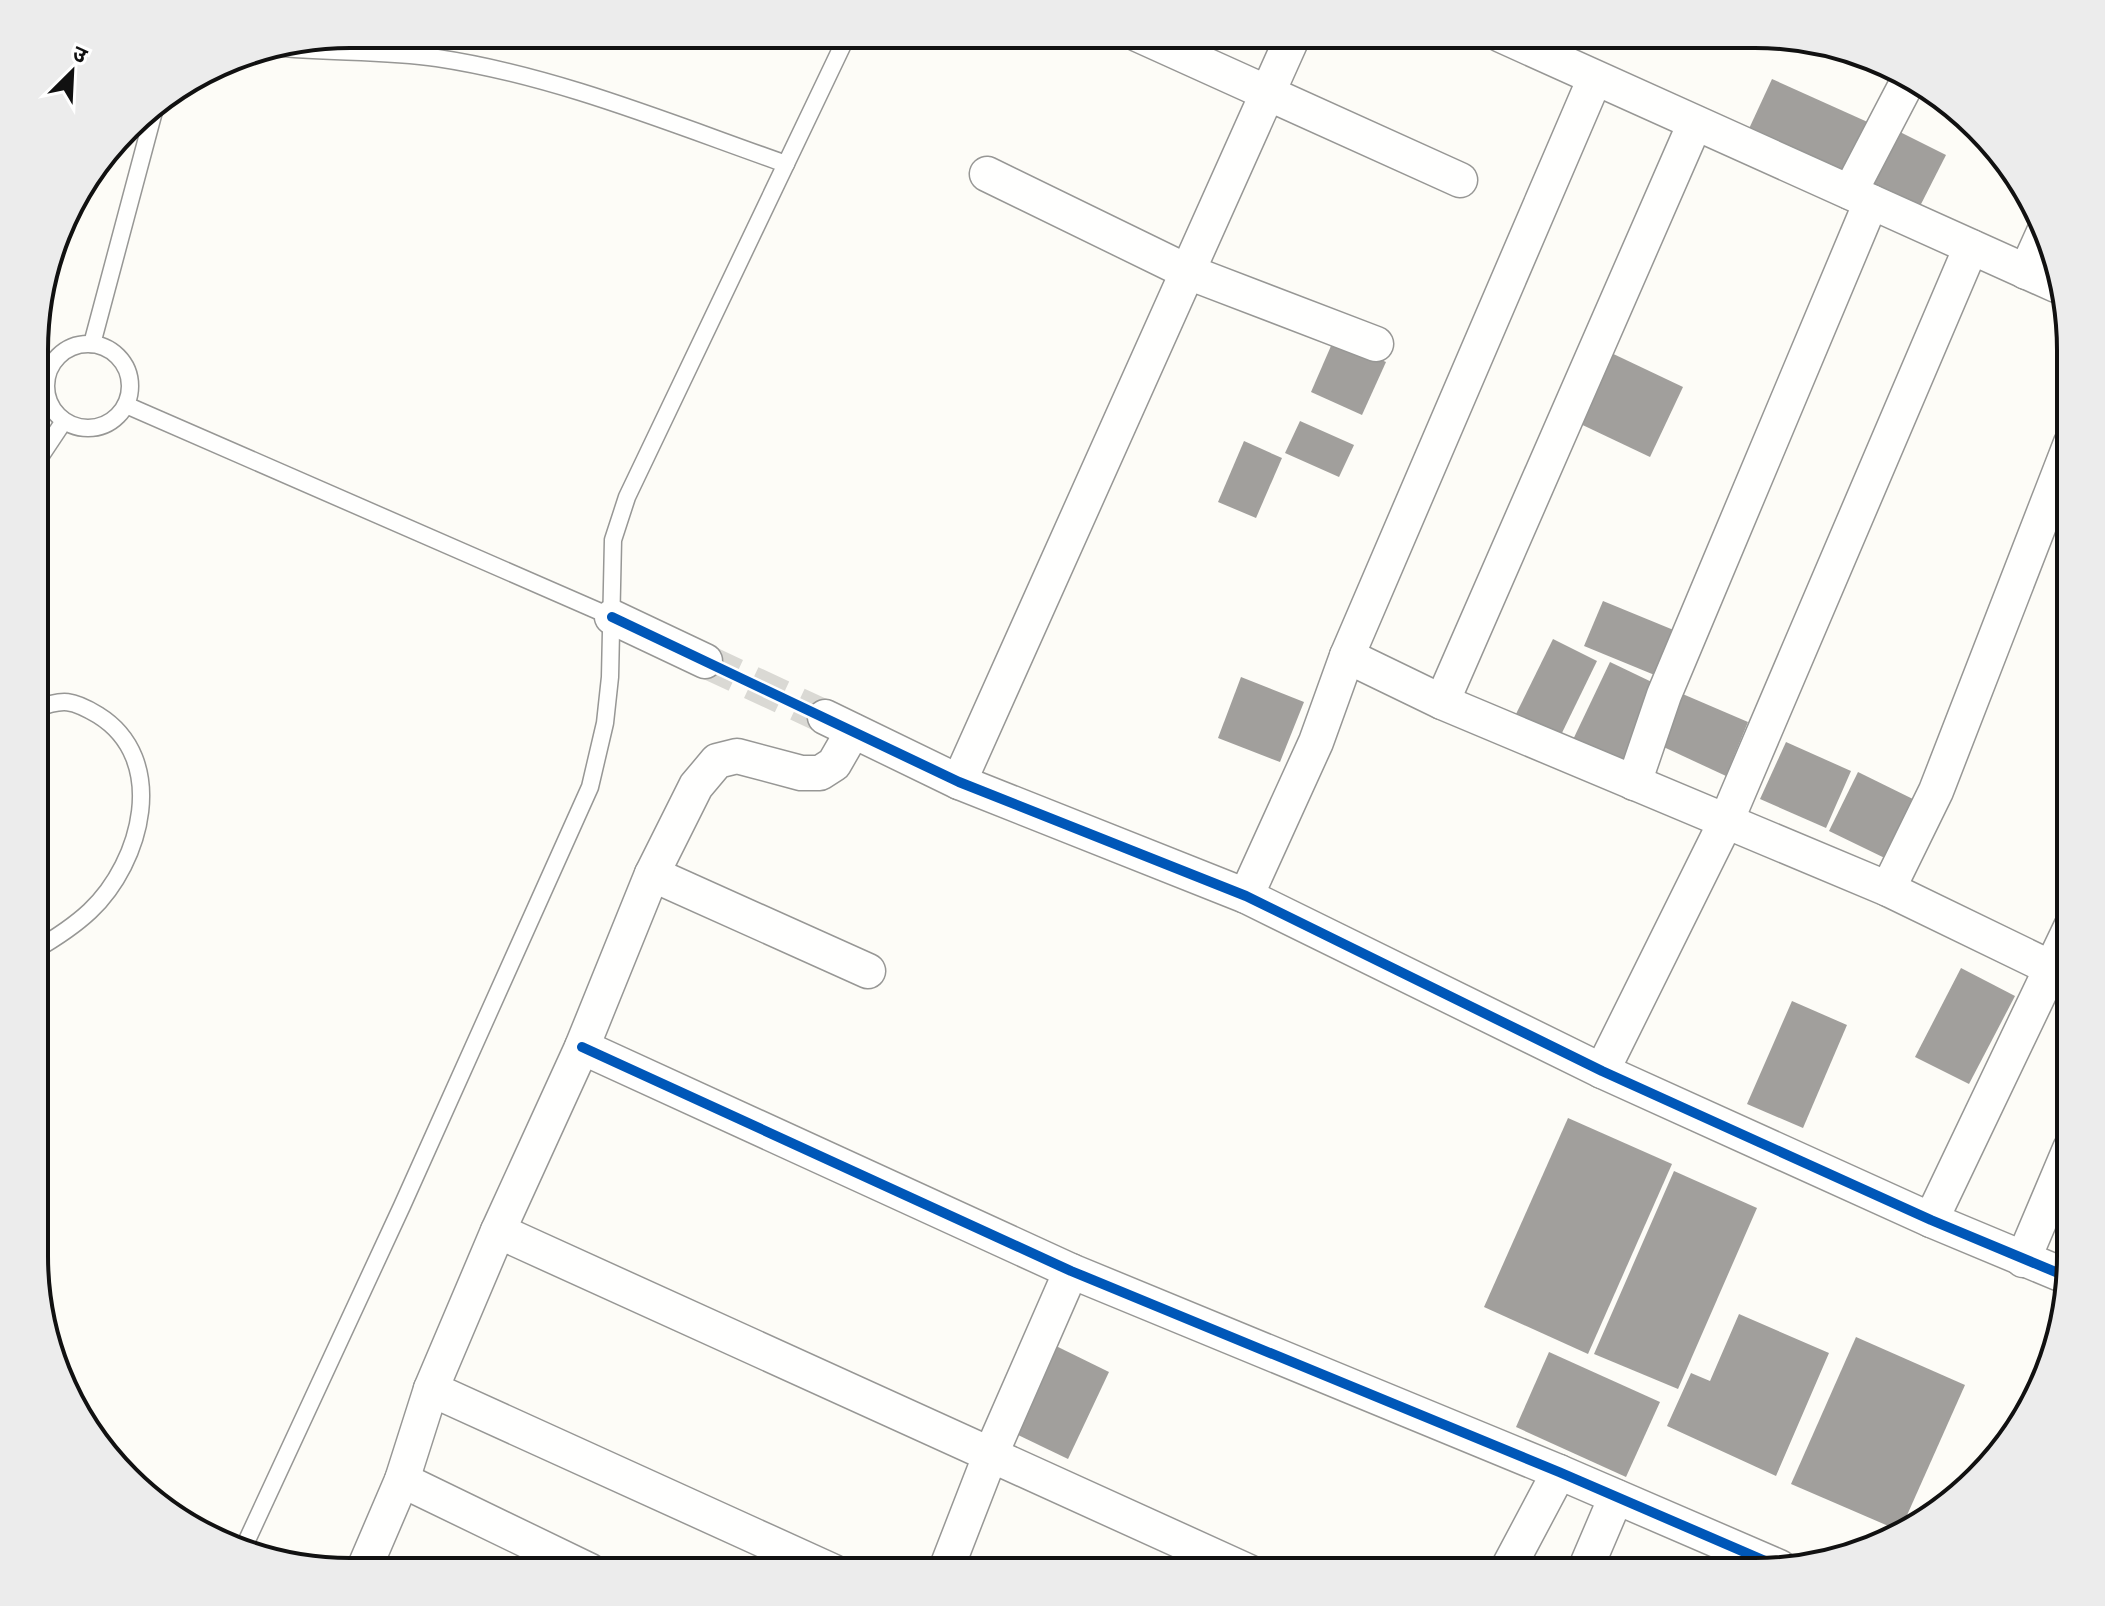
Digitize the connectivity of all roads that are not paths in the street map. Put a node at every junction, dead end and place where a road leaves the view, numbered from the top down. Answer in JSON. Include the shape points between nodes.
{"nodes":[{"id":1,"x":841,"y":48,"type":"edge"},
{"id":2,"x":1167,"y":48,"type":"edge"},
{"id":3,"x":1288,"y":48,"type":"edge"},
{"id":4,"x":1529,"y":48,"type":"edge"},
{"id":5,"x":319,"y":50,"type":"edge"},
{"id":6,"x":1595,"y":78,"type":"junction"},
{"id":7,"x":1905,"y":88,"type":"edge"},
{"id":8,"x":1267,"y":95,"type":"junction"},
{"id":9,"x":151,"y":123,"type":"edge"},
{"id":10,"x":1695,"y":123,"type":"junction"},
{"id":11,"x":786,"y":164,"type":"junction"},
{"id":12,"x":987,"y":174,"type":"dead end"},
{"id":13,"x":1460,"y":180,"type":"dead end"},
{"id":14,"x":1860,"y":197,"type":"junction"},
{"id":15,"x":1971,"y":247,"type":"junction"},
{"id":16,"x":2042,"y":257,"type":"edge"},
{"id":17,"x":1188,"y":272,"type":"junction"},
{"id":18,"x":2041,"y":279,"type":"edge"},
{"id":19,"x":92,"y":344,"type":"junction"},
{"id":20,"x":1376,"y":344,"type":"dead end"},
{"id":21,"x":48,"y":368,"type":"edge"},
{"id":22,"x":48,"y":398,"type":"edge"},
{"id":23,"x":126,"y":405,"type":"junction"},
{"id":24,"x":64,"y":421,"type":"junction"},
{"id":25,"x":48,"y":445,"type":"edge"},
{"id":26,"x":2057,"y":479,"type":"edge"},
{"id":27,"x":612,"y":617,"type":"junction"},
{"id":28,"x":1347,"y":656,"type":"junction"},
{"id":29,"x":705,"y":661,"type":"tunnel mouth"},
{"id":30,"x":1442,"y":702,"type":"junction"},
{"id":31,"x":48,"y":704,"type":"edge"},
{"id":32,"x":959,"y":782,"type":"junction"},
{"id":33,"x":1634,"y":783,"type":"junction"},
{"id":34,"x":1727,"y":819,"type":"junction"},
{"id":35,"x":652,"y":874,"type":"junction"},
{"id":36,"x":1888,"y":889,"type":"junction"},
{"id":37,"x":1246,"y":896,"type":"junction"},
{"id":38,"x":48,"y":941,"type":"edge"},
{"id":39,"x":2057,"y":956,"type":"edge"},
{"id":40,"x":2051,"y":968,"type":"junction"},
{"id":41,"x":868,"y":971,"type":"dead end"},
{"id":42,"x":582,"y":1047,"type":"junction"},
{"id":43,"x":1602,"y":1071,"type":"junction"},
{"id":44,"x":2057,"y":1180,"type":"edge"},
{"id":45,"x":1931,"y":1220,"type":"junction"},
{"id":46,"x":498,"y":1231,"type":"junction"},
{"id":47,"x":2023,"y":1260,"type":"junction"},
{"id":48,"x":1071,"y":1271,"type":"junction"},
{"id":49,"x":2056,"y":1273,"type":"edge"},
{"id":50,"x":431,"y":1389,"type":"junction"},
{"id":51,"x":990,"y":1456,"type":"junction"},
{"id":52,"x":1559,"y":1472,"type":"junction"},
{"id":53,"x":402,"y":1480,"type":"junction"},
{"id":54,"x":1616,"y":1497,"type":"junction"},
{"id":55,"x":247,"y":1540,"type":"edge"},
{"id":56,"x":369,"y":1558,"type":"edge"},
{"id":57,"x":563,"y":1558,"type":"edge"},
{"id":58,"x":803,"y":1558,"type":"edge"},
{"id":59,"x":950,"y":1558,"type":"edge"},
{"id":60,"x":1218,"y":1558,"type":"edge"},
{"id":61,"x":1513,"y":1558,"type":"edge"},
{"id":62,"x":1590,"y":1558,"type":"edge"},
{"id":63,"x":1758,"y":1558,"type":"edge"}],
"edges":[{"from":1,"to":11,"type":"lane"},
{"from":2,"to":8,"type":"street"},
{"from":3,"to":8,"type":"street"},
{"from":4,"to":6,"type":"street"},
{"from":5,"to":11,"type":"lane","via":[[435,58],[524,76]]},
{"from":6,"to":10,"type":"street"},
{"from":6,"to":28,"type":"street"},
{"from":7,"to":14,"type":"street"},
{"from":8,"to":13,"type":"street"},
{"from":8,"to":17,"type":"street"},
{"from":9,"to":19,"type":"lane"},
{"from":10,"to":14,"type":"street"},
{"from":10,"to":30,"type":"street"},
{"from":11,"to":27,"type":"lane","via":[[627,497],[613,540]]},
{"from":12,"to":17,"type":"street"},
{"from":14,"to":15,"type":"street"},
{"from":14,"to":33,"type":"street"},
{"from":15,"to":18,"type":"street"},
{"from":15,"to":34,"type":"street"},
{"from":16,"to":18,"type":"street"},
{"from":17,"to":20,"type":"street"},
{"from":17,"to":32,"type":"street"},
{"from":19,"to":21,"type":"lane","via":[[63,352]]},
{"from":19,"to":23,"type":"lane","via":[[108,349],[128,373]]},
{"from":22,"to":24,"type":"lane"},
{"from":23,"to":24,"type":"lane","via":[[118,416],[92,428]]},
{"from":23,"to":27,"type":"lane"},
{"from":24,"to":25,"type":"lane"},
{"from":26,"to":36,"type":"street","via":[[1936,791]]},
{"from":27,"to":29,"type":"street"},
{"from":27,"to":55,"type":"lane","via":[[607,708],[590,787]]},
{"from":28,"to":30,"type":"street"},
{"from":28,"to":37,"type":"street","via":[[1316,742]]},
{"from":30,"to":33,"type":"street"},
{"from":31,"to":38,"type":"lane","via":[[79,704],[113,725],[137,759],[142,795],[136,834],[120,872],[91,910]]},
{"from":32,"to":35,"type":"street","via":[[839,724],[834,764],[820,773],[737,756],[717,761],[696,786]]},
{"from":32,"to":37,"type":"street"},
{"from":33,"to":34,"type":"street"},
{"from":34,"to":36,"type":"street"},
{"from":34,"to":43,"type":"street"},
{"from":35,"to":41,"type":"street"},
{"from":35,"to":42,"type":"street"},
{"from":36,"to":40,"type":"street"},
{"from":37,"to":43,"type":"street"},
{"from":39,"to":40,"type":"street"},
{"from":40,"to":45,"type":"street"},
{"from":42,"to":46,"type":"street"},
{"from":42,"to":48,"type":"street"},
{"from":43,"to":45,"type":"street"},
{"from":44,"to":47,"type":"street"},
{"from":45,"to":47,"type":"street"},
{"from":46,"to":50,"type":"street"},
{"from":46,"to":51,"type":"street"},
{"from":47,"to":49,"type":"street"},
{"from":48,"to":51,"type":"street"},
{"from":48,"to":52,"type":"street"},
{"from":50,"to":53,"type":"street"},
{"from":50,"to":58,"type":"street"},
{"from":51,"to":59,"type":"street"},
{"from":51,"to":60,"type":"street"},
{"from":52,"to":54,"type":"street"},
{"from":52,"to":61,"type":"street"},
{"from":53,"to":56,"type":"street"},
{"from":53,"to":57,"type":"street"},
{"from":54,"to":62,"type":"street"},
{"from":54,"to":63,"type":"street"}]}
